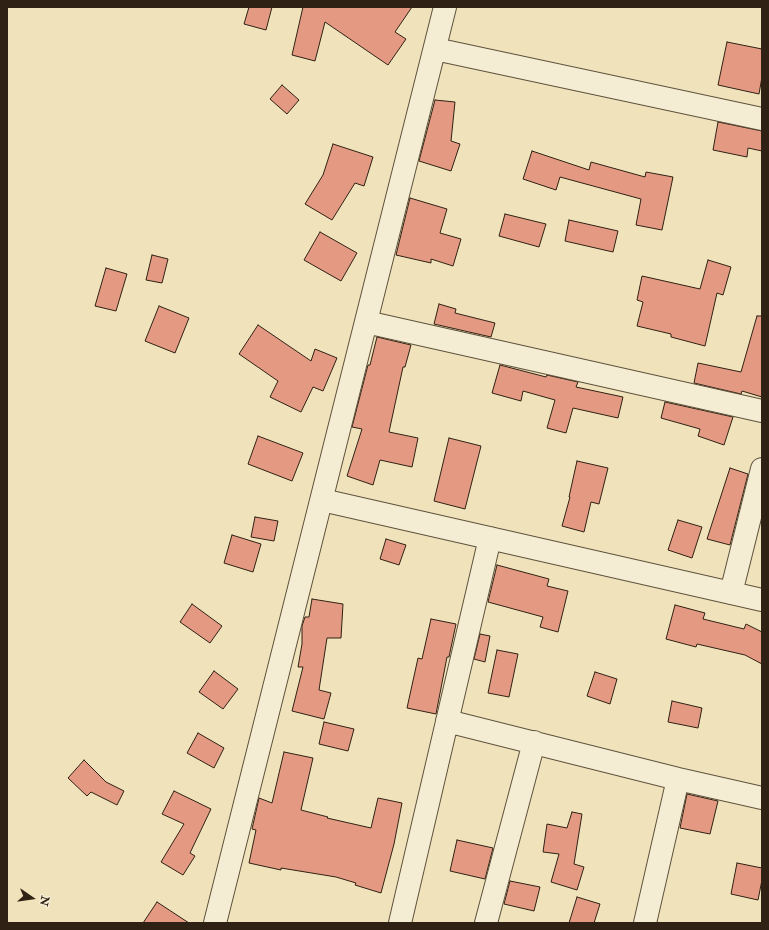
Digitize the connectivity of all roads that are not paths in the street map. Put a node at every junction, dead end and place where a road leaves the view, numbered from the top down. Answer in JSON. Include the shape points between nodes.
{"nodes":[{"id":1,"x":445,"y":7,"type":"edge"},
{"id":2,"x":435,"y":49,"type":"junction"},
{"id":3,"x":762,"y":119,"type":"edge"},
{"id":4,"x":366,"y":322,"type":"junction"},
{"id":5,"x":762,"y":411,"type":"edge"},
{"id":6,"x":762,"y":469,"type":"edge"},
{"id":7,"x":322,"y":500,"type":"junction"},
{"id":8,"x":490,"y":538,"type":"junction"},
{"id":9,"x":730,"y":593,"type":"junction"},
{"id":10,"x":762,"y":600,"type":"edge"},
{"id":11,"x":447,"y":720,"type":"junction"},
{"id":12,"x":534,"y":742,"type":"junction"},
{"id":13,"x":678,"y":779,"type":"junction"},
{"id":14,"x":762,"y":798,"type":"edge"},
{"id":15,"x":216,"y":923,"type":"edge"},
{"id":16,"x":400,"y":923,"type":"edge"},
{"id":17,"x":486,"y":923,"type":"edge"},
{"id":18,"x":645,"y":923,"type":"edge"}],
"edges":[{"from":1,"to":2,"type":"street"},
{"from":2,"to":3,"type":"street"},
{"from":2,"to":4,"type":"street"},
{"from":4,"to":5,"type":"street"},
{"from":4,"to":7,"type":"street"},
{"from":6,"to":9,"type":"street"},
{"from":7,"to":8,"type":"street"},
{"from":7,"to":15,"type":"street"},
{"from":8,"to":9,"type":"street"},
{"from":8,"to":11,"type":"street"},
{"from":9,"to":10,"type":"street"},
{"from":11,"to":12,"type":"street"},
{"from":11,"to":16,"type":"street"},
{"from":12,"to":13,"type":"street"},
{"from":12,"to":17,"type":"street"},
{"from":13,"to":14,"type":"street"},
{"from":13,"to":18,"type":"street"}]}
